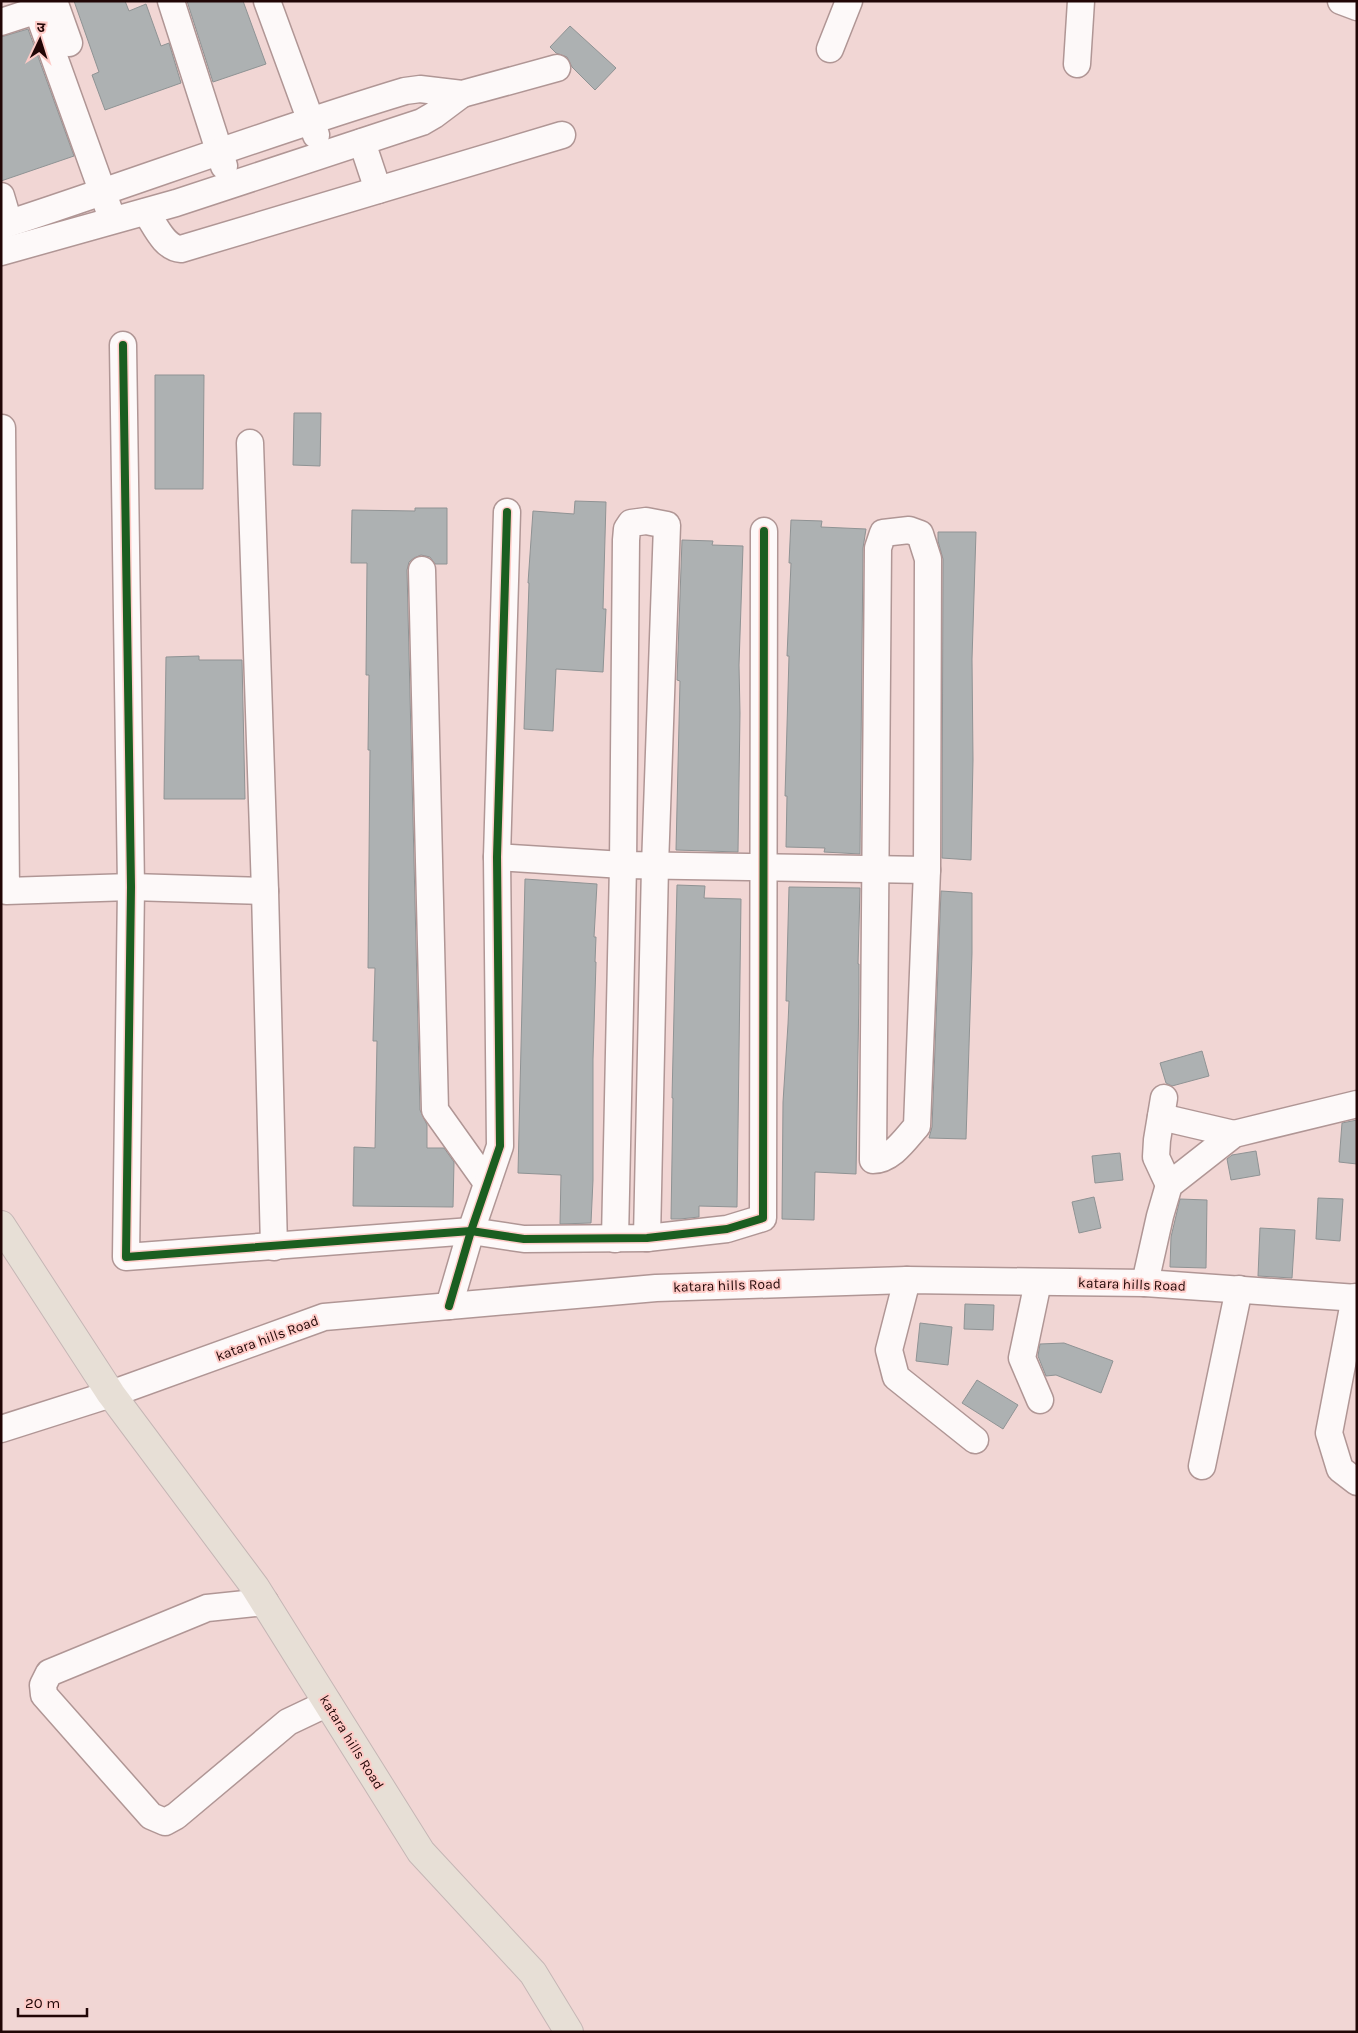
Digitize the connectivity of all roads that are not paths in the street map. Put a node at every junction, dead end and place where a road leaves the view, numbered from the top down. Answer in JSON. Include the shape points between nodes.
{"nodes":[{"id":1,"x":171,"y":1,"type":"edge"},
{"id":2,"x":267,"y":1,"type":"edge"},
{"id":3,"x":849,"y":1,"type":"edge"},
{"id":4,"x":1081,"y":1,"type":"edge"},
{"id":5,"x":1341,"y":1,"type":"edge"},
{"id":6,"x":42,"y":4,"type":"edge"},
{"id":7,"x":1357,"y":7,"type":"edge"},
{"id":8,"x":1,"y":22,"type":"edge"},
{"id":9,"x":830,"y":49,"type":"dead end"},
{"id":10,"x":1077,"y":64,"type":"dead end"},
{"id":11,"x":557,"y":68,"type":"dead end"},
{"id":12,"x":462,"y":94,"type":"junction"},
{"id":13,"x":312,"y":119,"type":"junction"},
{"id":14,"x":562,"y":135,"type":"dead end"},
{"id":15,"x":362,"y":142,"type":"junction"},
{"id":16,"x":218,"y":151,"type":"junction"},
{"id":17,"x":322,"y":155,"type":"junction"},
{"id":18,"x":231,"y":185,"type":"junction"},
{"id":19,"x":111,"y":189,"type":"junction"},
{"id":20,"x":378,"y":190,"type":"junction"},
{"id":21,"x":1,"y":196,"type":"edge"},
{"id":22,"x":146,"y":212,"type":"junction"},
{"id":23,"x":112,"y":221,"type":"junction"},
{"id":24,"x":5,"y":225,"type":"edge"},
{"id":25,"x":1,"y":252,"type":"edge"},
{"id":26,"x":123,"y":345,"type":"dead end"},
{"id":27,"x":2,"y":428,"type":"edge"},
{"id":28,"x":250,"y":443,"type":"dead end"},
{"id":29,"x":507,"y":512,"type":"dead end"},
{"id":30,"x":764,"y":530,"type":"dead end"},
{"id":31,"x":422,"y":570,"type":"dead end"},
{"id":32,"x":496,"y":857,"type":"junction"},
{"id":33,"x":623,"y":865,"type":"junction"},
{"id":34,"x":655,"y":866,"type":"junction"},
{"id":35,"x":764,"y":867,"type":"junction"},
{"id":36,"x":875,"y":869,"type":"junction"},
{"id":37,"x":927,"y":870,"type":"junction"},
{"id":38,"x":131,"y":887,"type":"junction"},
{"id":39,"x":265,"y":891,"type":"junction"},
{"id":40,"x":3,"y":892,"type":"edge"},
{"id":41,"x":1357,"y":1104,"type":"edge"},
{"id":42,"x":1234,"y":1134,"type":"junction"},
{"id":43,"x":487,"y":1183,"type":"junction"},
{"id":44,"x":1169,"y":1185,"type":"junction"},
{"id":45,"x":1,"y":1225,"type":"edge"},
{"id":46,"x":471,"y":1231,"type":"junction"},
{"id":47,"x":647,"y":1238,"type":"junction"},
{"id":48,"x":615,"y":1239,"type":"junction"},
{"id":49,"x":274,"y":1247,"type":"junction"},
{"id":50,"x":907,"y":1280,"type":"junction"},
{"id":51,"x":1038,"y":1282,"type":"junction"},
{"id":52,"x":1145,"y":1283,"type":"junction"},
{"id":53,"x":1239,"y":1289,"type":"junction"},
{"id":54,"x":1356,"y":1297,"type":"edge"},
{"id":55,"x":449,"y":1306,"type":"junction"},
{"id":56,"x":111,"y":1394,"type":"junction"},
{"id":57,"x":1040,"y":1400,"type":"dead end"},
{"id":58,"x":1,"y":1429,"type":"edge"},
{"id":59,"x":975,"y":1440,"type":"dead end"},
{"id":60,"x":1202,"y":1466,"type":"dead end"},
{"id":61,"x":1357,"y":1482,"type":"edge"},
{"id":62,"x":265,"y":1602,"type":"junction"},
{"id":63,"x":328,"y":1703,"type":"junction"},
{"id":64,"x":569,"y":2032,"type":"edge"}],
"edges":[{"from":1,"to":16,"type":"street"},
{"from":2,"to":13,"type":"street"},
{"from":3,"to":9,"type":"street"},
{"from":4,"to":10,"type":"street"},
{"from":5,"to":7,"type":"street"},
{"from":6,"to":8,"type":"street"},
{"from":6,"to":19,"type":"street"},
{"from":11,"to":12,"type":"street"},
{"from":12,"to":13,"type":"street","via":[[420,89],[404,91]]},
{"from":12,"to":15,"type":"street","via":[[422,122]]},
{"from":13,"to":16,"type":"street"},
{"from":13,"to":17,"type":"street"},
{"from":14,"to":20,"type":"street"},
{"from":15,"to":17,"type":"street"},
{"from":15,"to":20,"type":"street"},
{"from":16,"to":18,"type":"street"},
{"from":16,"to":19,"type":"street"},
{"from":17,"to":18,"type":"street"},
{"from":18,"to":22,"type":"street"},
{"from":19,"to":23,"type":"street"},
{"from":19,"to":24,"type":"street"},
{"from":20,"to":22,"type":"street","via":[[180,249],[166,242]]},
{"from":21,"to":24,"type":"street"},
{"from":22,"to":23,"type":"street"},
{"from":23,"to":25,"type":"street"},
{"from":26,"to":38,"type":"street"},
{"from":27,"to":40,"type":"street"},
{"from":28,"to":39,"type":"street"},
{"from":29,"to":32,"type":"street"},
{"from":30,"to":35,"type":"street"},
{"from":31,"to":43,"type":"street","via":[[435,1110]]},
{"from":32,"to":33,"type":"street"},
{"from":32,"to":43,"type":"street","via":[[500,1146]]},
{"from":33,"to":34,"type":"street"},
{"from":33,"to":34,"type":"street","via":[[627,529],[631,523],[646,521],[667,525]]},
{"from":33,"to":48,"type":"street"},
{"from":34,"to":35,"type":"street"},
{"from":34,"to":47,"type":"street"},
{"from":35,"to":36,"type":"street"},
{"from":35,"to":47,"type":"street","via":[[763,1218],[727,1229]]},
{"from":36,"to":37,"type":"street"},
{"from":36,"to":37,"type":"street","via":[[874,1160],[894,1151],[917,1126]]},
{"from":36,"to":37,"type":"street","via":[[878,548],[883,533],[910,530],[920,534],[928,559]]},
{"from":38,"to":39,"type":"street"},
{"from":38,"to":40,"type":"street"},
{"from":38,"to":49,"type":"street","via":[[126,1257]]},
{"from":39,"to":49,"type":"street"},
{"from":41,"to":42,"type":"street"},
{"from":42,"to":44,"type":"street"},
{"from":42,"to":44,"type":"street","via":[[1162,1108],[1156,1157]]},
{"from":43,"to":46,"type":"street"},
{"from":44,"to":52,"type":"street"},
{"from":45,"to":56,"type":"main road","name":"katara hills Road"},
{"from":46,"to":48,"type":"street","via":[[524,1239]]},
{"from":46,"to":49,"type":"street"},
{"from":46,"to":55,"type":"street"},
{"from":47,"to":48,"type":"street"},
{"from":50,"to":51,"type":"street","name":"katara hills Road"},
{"from":50,"to":55,"type":"street","name":"katara hills Road","via":[[656,1288]]},
{"from":50,"to":59,"type":"street","via":[[889,1350],[896,1377]]},
{"from":51,"to":52,"type":"street","name":"katara hills Road"},
{"from":51,"to":57,"type":"street","via":[[1022,1358]]},
{"from":52,"to":53,"type":"street","name":"katara hills Road"},
{"from":53,"to":54,"type":"street","name":"katara hills Road"},
{"from":53,"to":60,"type":"street"},
{"from":54,"to":61,"type":"street","via":[[1329,1433],[1340,1469]]},
{"from":55,"to":56,"type":"street","name":"katara hills Road","via":[[324,1317]]},
{"from":56,"to":58,"type":"street","name":"katara hills Road"},
{"from":56,"to":62,"type":"main road","name":"katara hills Road"},
{"from":62,"to":63,"type":"main road","name":"katara hills Road"},
{"from":62,"to":63,"type":"street","via":[[206,1608],[49,1673],[43,1685],[44,1695],[151,1816],[165,1822],[288,1722]]},
{"from":63,"to":64,"type":"main road","name":"katara hills Road","via":[[421,1852],[533,1973]]}]}
